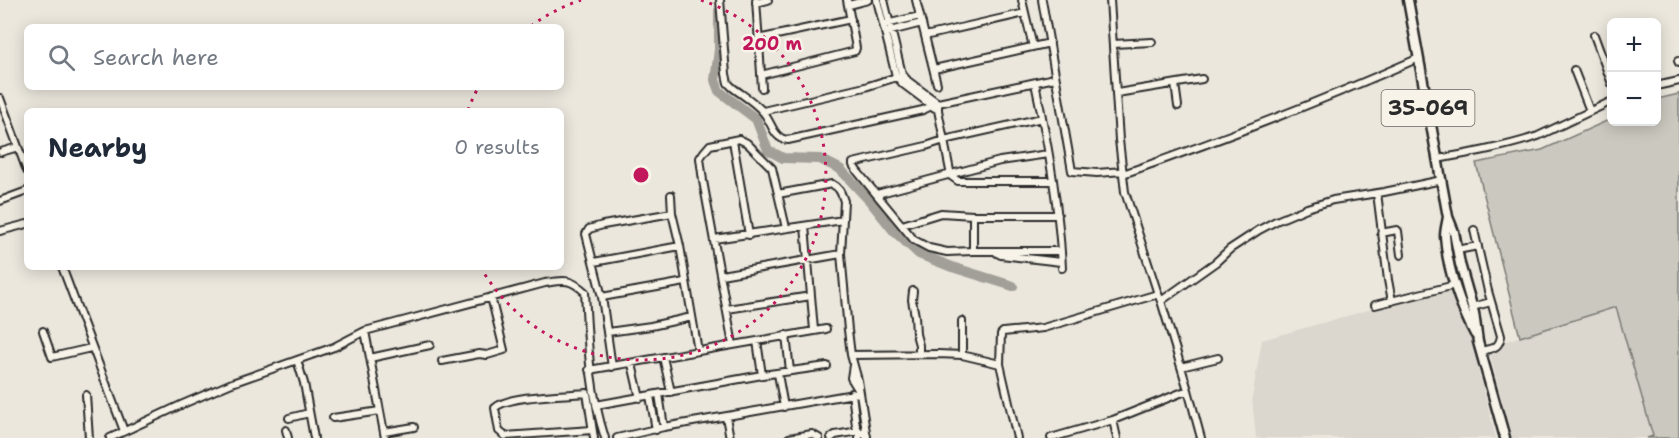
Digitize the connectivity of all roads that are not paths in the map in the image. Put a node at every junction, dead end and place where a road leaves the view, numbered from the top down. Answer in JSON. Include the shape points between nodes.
{"nodes":[{"id":1,"x":720,"y":0,"type":"edge"},
{"id":2,"x":768,"y":0,"type":"edge"},
{"id":3,"x":868,"y":0,"type":"edge"},
{"id":4,"x":877,"y":0,"type":"edge"},
{"id":5,"x":884,"y":0,"type":"edge"},
{"id":6,"x":925,"y":0,"type":"edge"},
{"id":7,"x":1022,"y":0,"type":"edge"},
{"id":8,"x":1042,"y":0,"type":"edge"},
{"id":9,"x":1110,"y":0,"type":"edge"},
{"id":10,"x":1408,"y":0,"type":"edge"},
{"id":11,"x":756,"y":1,"type":"edge"},
{"id":12,"x":916,"y":1,"type":"edge"},
{"id":13,"x":848,"y":2,"type":"edge"},
{"id":14,"x":1025,"y":13,"type":"junction"},
{"id":15,"x":851,"y":19,"type":"junction"},
{"id":16,"x":921,"y":19,"type":"junction"},
{"id":17,"x":886,"y":24,"type":"junction"},
{"id":18,"x":888,"y":32,"type":"junction"},
{"id":19,"x":1594,"y":35,"type":"dead end"},
{"id":20,"x":926,"y":36,"type":"junction"},
{"id":21,"x":758,"y":39,"type":"junction"},
{"id":22,"x":1152,"y":42,"type":"dead end"},
{"id":23,"x":1050,"y":43,"type":"junction"},
{"id":24,"x":1113,"y":44,"type":"junction"},
{"id":25,"x":1033,"y":47,"type":"junction"},
{"id":26,"x":1419,"y":58,"type":"junction"},
{"id":27,"x":934,"y":69,"type":"junction"},
{"id":28,"x":1574,"y":70,"type":"dead end"},
{"id":29,"x":1607,"y":72,"type":"edge"},
{"id":30,"x":761,"y":75,"type":"junction"},
{"id":31,"x":900,"y":76,"type":"junction"},
{"id":32,"x":1055,"y":78,"type":"junction"},
{"id":33,"x":1202,"y":79,"type":"dead end"},
{"id":34,"x":1679,"y":81,"type":"edge"},
{"id":35,"x":1035,"y":83,"type":"junction"},
{"id":36,"x":937,"y":84,"type":"dead end"},
{"id":37,"x":1175,"y":84,"type":"junction"},
{"id":38,"x":1661,"y":85,"type":"edge"},
{"id":39,"x":762,"y":88,"type":"dead end"},
{"id":40,"x":1118,"y":93,"type":"junction"},
{"id":41,"x":0,"y":98,"type":"edge"},
{"id":42,"x":1607,"y":103,"type":"edge"},
{"id":43,"x":936,"y":106,"type":"junction"},
{"id":44,"x":1178,"y":106,"type":"dead end"},
{"id":45,"x":763,"y":111,"type":"junction"},
{"id":46,"x":1590,"y":111,"type":"junction"},
{"id":47,"x":1042,"y":118,"type":"junction"},
{"id":48,"x":944,"y":140,"type":"junction"},
{"id":49,"x":733,"y":141,"type":"junction"},
{"id":50,"x":18,"y":147,"type":"junction"},
{"id":51,"x":1,"y":152,"type":"edge"},
{"id":52,"x":1048,"y":154,"type":"junction"},
{"id":53,"x":1437,"y":159,"type":"junction"},
{"id":54,"x":24,"y":163,"type":"edge"},
{"id":55,"x":1123,"y":173,"type":"junction"},
{"id":56,"x":951,"y":174,"type":"junction"},
{"id":57,"x":1442,"y":180,"type":"junction"},
{"id":58,"x":1052,"y":181,"type":"junction"},
{"id":59,"x":24,"y":192,"type":"edge"},
{"id":60,"x":1377,"y":193,"type":"junction"},
{"id":61,"x":778,"y":194,"type":"junction"},
{"id":62,"x":877,"y":194,"type":"junction"},
{"id":63,"x":671,"y":195,"type":"dead end"},
{"id":64,"x":0,"y":201,"type":"edge"},
{"id":65,"x":672,"y":213,"type":"junction"},
{"id":66,"x":973,"y":215,"type":"junction"},
{"id":67,"x":1058,"y":215,"type":"junction"},
{"id":68,"x":1448,"y":217,"type":"junction"},
{"id":69,"x":843,"y":220,"type":"junction"},
{"id":70,"x":24,"y":225,"type":"edge"},
{"id":71,"x":902,"y":225,"type":"junction"},
{"id":72,"x":805,"y":226,"type":"junction"},
{"id":73,"x":786,"y":228,"type":"junction"},
{"id":74,"x":1474,"y":230,"type":"dead end"},
{"id":75,"x":0,"y":231,"type":"edge"},
{"id":76,"x":1381,"y":233,"type":"junction"},
{"id":77,"x":749,"y":235,"type":"junction"},
{"id":78,"x":714,"y":239,"type":"junction"},
{"id":79,"x":680,"y":246,"type":"junction"},
{"id":80,"x":1475,"y":246,"type":"junction"},
{"id":81,"x":1460,"y":249,"type":"junction"},
{"id":82,"x":973,"y":251,"type":"junction"},
{"id":83,"x":994,"y":251,"type":"junction"},
{"id":84,"x":1060,"y":251,"type":"junction"},
{"id":85,"x":841,"y":254,"type":"junction"},
{"id":86,"x":1401,"y":255,"type":"dead end"},
{"id":87,"x":808,"y":259,"type":"junction"},
{"id":88,"x":594,"y":262,"type":"junction"},
{"id":89,"x":63,"y":270,"type":"edge"},
{"id":90,"x":721,"y":275,"type":"junction"},
{"id":91,"x":685,"y":282,"type":"junction"},
{"id":92,"x":1455,"y":283,"type":"junction"},
{"id":93,"x":913,"y":291,"type":"dead end"},
{"id":94,"x":1158,"y":294,"type":"junction"},
{"id":95,"x":811,"y":296,"type":"junction"},
{"id":96,"x":1391,"y":296,"type":"junction"},
{"id":97,"x":491,"y":297,"type":"junction"},
{"id":98,"x":602,"y":297,"type":"junction"},
{"id":99,"x":1161,"y":301,"type":"junction"},
{"id":100,"x":1488,"y":303,"type":"junction"},
{"id":101,"x":1375,"y":305,"type":"dead end"},
{"id":102,"x":1474,"y":306,"type":"junction"},
{"id":103,"x":727,"y":309,"type":"junction"},
{"id":104,"x":692,"y":317,"type":"junction"},
{"id":105,"x":962,"y":321,"type":"dead end"},
{"id":106,"x":826,"y":329,"type":"dead end"},
{"id":107,"x":814,"y":330,"type":"junction"},
{"id":108,"x":44,"y":331,"type":"dead end"},
{"id":109,"x":365,"y":332,"type":"junction"},
{"id":110,"x":608,"y":332,"type":"junction"},
{"id":111,"x":786,"y":335,"type":"junction"},
{"id":112,"x":758,"y":341,"type":"junction"},
{"id":113,"x":430,"y":345,"type":"dead end"},
{"id":114,"x":733,"y":345,"type":"junction"},
{"id":115,"x":1483,"y":347,"type":"junction"},
{"id":116,"x":92,"y":348,"type":"junction"},
{"id":117,"x":698,"y":351,"type":"junction"},
{"id":118,"x":919,"y":354,"type":"junction"},
{"id":119,"x":850,"y":355,"type":"junction"},
{"id":120,"x":966,"y":356,"type":"junction"},
{"id":121,"x":663,"y":357,"type":"junction"},
{"id":122,"x":370,"y":358,"type":"junction"},
{"id":123,"x":1218,"y":358,"type":"dead end"},
{"id":124,"x":297,"y":360,"type":"junction"},
{"id":125,"x":442,"y":361,"type":"dead end"},
{"id":126,"x":632,"y":364,"type":"junction"},
{"id":127,"x":1000,"y":364,"type":"junction"},
{"id":128,"x":827,"y":366,"type":"dead end"},
{"id":129,"x":612,"y":367,"type":"junction"},
{"id":130,"x":1181,"y":367,"type":"junction"},
{"id":131,"x":589,"y":370,"type":"junction"},
{"id":132,"x":790,"y":371,"type":"junction"},
{"id":133,"x":778,"y":374,"type":"junction"},
{"id":134,"x":762,"y":375,"type":"junction"},
{"id":135,"x":1188,"y":390,"type":"junction"},
{"id":136,"x":671,"y":392,"type":"junction"},
{"id":137,"x":857,"y":393,"type":"junction"},
{"id":138,"x":86,"y":394,"type":"dead end"},
{"id":139,"x":659,"y":394,"type":"junction"},
{"id":140,"x":650,"y":396,"type":"junction"},
{"id":141,"x":640,"y":398,"type":"junction"},
{"id":142,"x":596,"y":405,"type":"junction"},
{"id":143,"x":784,"y":407,"type":"junction"},
{"id":144,"x":380,"y":411,"type":"junction"},
{"id":145,"x":309,"y":413,"type":"junction"},
{"id":146,"x":726,"y":417,"type":"junction"},
{"id":147,"x":289,"y":418,"type":"dead end"},
{"id":148,"x":333,"y":418,"type":"dead end"},
{"id":149,"x":1113,"y":420,"type":"junction"},
{"id":150,"x":414,"y":427,"type":"dead end"},
{"id":151,"x":663,"y":428,"type":"junction"},
{"id":152,"x":286,"y":430,"type":"dead end"},
{"id":153,"x":592,"y":430,"type":"junction"},
{"id":154,"x":656,"y":430,"type":"junction"},
{"id":155,"x":124,"y":431,"type":"junction"},
{"id":156,"x":384,"y":435,"type":"edge"},
{"id":157,"x":863,"y":436,"type":"edge"},
{"id":158,"x":89,"y":438,"type":"edge"},
{"id":159,"x":110,"y":438,"type":"edge"},
{"id":160,"x":288,"y":438,"type":"edge"},
{"id":161,"x":314,"y":438,"type":"edge"},
{"id":162,"x":594,"y":438,"type":"edge"},
{"id":163,"x":605,"y":438,"type":"edge"},
{"id":164,"x":617,"y":438,"type":"edge"},
{"id":165,"x":730,"y":438,"type":"edge"},
{"id":166,"x":789,"y":438,"type":"edge"},
{"id":167,"x":819,"y":438,"type":"edge"},
{"id":168,"x":831,"y":438,"type":"edge"},
{"id":169,"x":1017,"y":438,"type":"edge"},
{"id":170,"x":1051,"y":438,"type":"edge"},
{"id":171,"x":1117,"y":438,"type":"edge"},
{"id":172,"x":1202,"y":438,"type":"edge"},
{"id":173,"x":1505,"y":438,"type":"edge"}],
"edges":[{"from":1,"to":45,"type":"street","via":[[728,83]]},
{"from":2,"to":11,"type":"street"},
{"from":3,"to":13,"type":"street"},
{"from":4,"to":17,"type":"street"},
{"from":5,"to":17,"type":"street"},
{"from":6,"to":12,"type":"street"},
{"from":7,"to":14,"type":"street"},
{"from":8,"to":23,"type":"street"},
{"from":9,"to":24,"type":"street"},
{"from":10,"to":26,"type":"main road","number":"35-069"},
{"from":11,"to":21,"type":"street"},
{"from":12,"to":16,"type":"street"},
{"from":13,"to":15,"type":"street"},
{"from":14,"to":20,"type":"street"},
{"from":14,"to":25,"type":"street"},
{"from":15,"to":21,"type":"street"},
{"from":15,"to":30,"type":"street","via":[[855,51]]},
{"from":16,"to":17,"type":"street"},
{"from":16,"to":18,"type":"street"},
{"from":16,"to":20,"type":"street"},
{"from":17,"to":18,"type":"street"},
{"from":18,"to":31,"type":"street"},
{"from":19,"to":29,"type":"street"},
{"from":20,"to":27,"type":"street"},
{"from":21,"to":30,"type":"street"},
{"from":22,"to":24,"type":"street"},
{"from":23,"to":25,"type":"street"},
{"from":23,"to":32,"type":"street"},
{"from":24,"to":40,"type":"street"},
{"from":25,"to":27,"type":"street"},
{"from":26,"to":53,"type":"main road","number":"35-069"},
{"from":26,"to":55,"type":"street"},
{"from":27,"to":36,"type":"street"},
{"from":28,"to":46,"type":"street"},
{"from":30,"to":39,"type":"street"},
{"from":31,"to":43,"type":"street"},
{"from":31,"to":45,"type":"street"},
{"from":32,"to":35,"type":"street"},
{"from":32,"to":55,"type":"street","via":[[1072,171]]},
{"from":33,"to":37,"type":"street"},
{"from":34,"to":38,"type":"street"},
{"from":35,"to":43,"type":"street"},
{"from":35,"to":47,"type":"street"},
{"from":37,"to":40,"type":"street"},
{"from":37,"to":44,"type":"street"},
{"from":40,"to":55,"type":"street"},
{"from":41,"to":50,"type":"street"},
{"from":42,"to":46,"type":"street"},
{"from":43,"to":45,"type":"street","via":[[788,140],[777,136]]},
{"from":43,"to":48,"type":"street"},
{"from":46,"to":53,"type":"street","via":[[1526,140]]},
{"from":47,"to":48,"type":"street"},
{"from":47,"to":52,"type":"street"},
{"from":48,"to":56,"type":"street"},
{"from":48,"to":62,"type":"street","via":[[853,163]]},
{"from":49,"to":61,"type":"street","via":[[747,143],[772,168]]},
{"from":49,"to":77,"type":"street"},
{"from":49,"to":78,"type":"street","via":[[710,145],[700,158]]},
{"from":50,"to":51,"type":"street"},
{"from":50,"to":54,"type":"street"},
{"from":52,"to":56,"type":"street","via":[[1000,160]]},
{"from":52,"to":58,"type":"street"},
{"from":53,"to":57,"type":"main road","number":"35-069"},
{"from":55,"to":94,"type":"street","via":[[1125,192]]},
{"from":56,"to":58,"type":"street","via":[[958,181]]},
{"from":56,"to":62,"type":"street"},
{"from":57,"to":60,"type":"street"},
{"from":57,"to":68,"type":"main road","number":"35-069"},
{"from":58,"to":67,"type":"street"},
{"from":59,"to":64,"type":"street"},
{"from":60,"to":76,"type":"street"},
{"from":60,"to":99,"type":"street","via":[[1333,200],[1276,221]]},
{"from":61,"to":69,"type":"street","via":[[832,184],[838,187],[844,201]]},
{"from":61,"to":73,"type":"street"},
{"from":62,"to":71,"type":"street"},
{"from":63,"to":65,"type":"street"},
{"from":65,"to":79,"type":"street"},
{"from":65,"to":88,"type":"street","via":[[589,229],[586,234]]},
{"from":66,"to":67,"type":"street"},
{"from":66,"to":71,"type":"street","via":[[940,213]]},
{"from":66,"to":82,"type":"street"},
{"from":67,"to":84,"type":"street"},
{"from":68,"to":81,"type":"main road","number":"35-069"},
{"from":68,"to":92,"type":"main road","number":"35-069","via":[[1445,235]]},
{"from":69,"to":72,"type":"street"},
{"from":69,"to":85,"type":"street"},
{"from":70,"to":75,"type":"street"},
{"from":71,"to":82,"type":"street","via":[[914,240],[929,248]]},
{"from":72,"to":73,"type":"street"},
{"from":72,"to":87,"type":"street"},
{"from":73,"to":77,"type":"street"},
{"from":74,"to":80,"type":"street"},
{"from":76,"to":86,"type":"street","via":[[1398,231]]},
{"from":76,"to":96,"type":"street"},
{"from":77,"to":78,"type":"street"},
{"from":78,"to":90,"type":"street"},
{"from":79,"to":88,"type":"street"},
{"from":79,"to":91,"type":"street"},
{"from":80,"to":81,"type":"street"},
{"from":80,"to":100,"type":"street"},
{"from":81,"to":102,"type":"main road","number":"35-069","via":[[1460,264]]},
{"from":82,"to":83,"type":"street"},
{"from":83,"to":84,"type":"street"},
{"from":83,"to":84,"type":"street","via":[[1062,265]]},
{"from":85,"to":87,"type":"street"},
{"from":85,"to":119,"type":"street"},
{"from":87,"to":90,"type":"street"},
{"from":87,"to":95,"type":"street"},
{"from":88,"to":98,"type":"street"},
{"from":89,"to":116,"type":"street"},
{"from":90,"to":103,"type":"street"},
{"from":91,"to":98,"type":"street"},
{"from":91,"to":104,"type":"street"},
{"from":92,"to":96,"type":"street"},
{"from":92,"to":115,"type":"main road","number":"35-069","via":[[1464,314]]},
{"from":93,"to":118,"type":"street"},
{"from":94,"to":99,"type":"street"},
{"from":94,"to":127,"type":"street","via":[[1043,328],[1003,332]]},
{"from":95,"to":103,"type":"street"},
{"from":95,"to":107,"type":"street"},
{"from":96,"to":101,"type":"street"},
{"from":97,"to":109,"type":"street"},
{"from":97,"to":125,"type":"street","via":[[504,350]]},
{"from":97,"to":131,"type":"street","via":[[545,283],[576,283],[585,292]]},
{"from":98,"to":110,"type":"street"},
{"from":99,"to":130,"type":"street"},
{"from":100,"to":102,"type":"street"},
{"from":100,"to":115,"type":"street","via":[[1501,336],[1498,346]]},
{"from":102,"to":115,"type":"main road","number":"35-069"},
{"from":103,"to":114,"type":"street"},
{"from":104,"to":110,"type":"street"},
{"from":104,"to":117,"type":"street"},
{"from":105,"to":120,"type":"street"},
{"from":106,"to":107,"type":"street"},
{"from":107,"to":111,"type":"street"},
{"from":108,"to":116,"type":"street","via":[[52,357]]},
{"from":109,"to":122,"type":"street"},
{"from":109,"to":124,"type":"street"},
{"from":110,"to":129,"type":"street"},
{"from":111,"to":112,"type":"street"},
{"from":111,"to":132,"type":"street"},
{"from":112,"to":114,"type":"street"},
{"from":112,"to":134,"type":"street"},
{"from":113,"to":122,"type":"street"},
{"from":114,"to":117,"type":"street"},
{"from":115,"to":173,"type":"main road","number":"35-069"},
{"from":116,"to":155,"type":"street"},
{"from":117,"to":121,"type":"street"},
{"from":118,"to":119,"type":"street"},
{"from":118,"to":120,"type":"street"},
{"from":119,"to":137,"type":"street","via":[[851,378]]},
{"from":120,"to":127,"type":"street"},
{"from":121,"to":126,"type":"street"},
{"from":121,"to":136,"type":"street"},
{"from":122,"to":144,"type":"street"},
{"from":123,"to":130,"type":"street"},
{"from":124,"to":145,"type":"street"},
{"from":124,"to":155,"type":"street","via":[[232,383]]},
{"from":126,"to":129,"type":"street"},
{"from":126,"to":141,"type":"street"},
{"from":127,"to":169,"type":"street"},
{"from":128,"to":132,"type":"street"},
{"from":129,"to":131,"type":"street"},
{"from":130,"to":135,"type":"street"},
{"from":131,"to":142,"type":"street"},
{"from":132,"to":133,"type":"street"},
{"from":133,"to":134,"type":"street"},
{"from":133,"to":143,"type":"street"},
{"from":134,"to":136,"type":"street"},
{"from":135,"to":149,"type":"street"},
{"from":135,"to":172,"type":"street"},
{"from":136,"to":139,"type":"street"},
{"from":137,"to":143,"type":"street"},
{"from":137,"to":157,"type":"street"},
{"from":138,"to":158,"type":"street"},
{"from":139,"to":140,"type":"street"},
{"from":139,"to":151,"type":"street"},
{"from":140,"to":141,"type":"street"},
{"from":140,"to":154,"type":"street"},
{"from":141,"to":142,"type":"street"},
{"from":142,"to":163,"type":"street"},
{"from":143,"to":146,"type":"street"},
{"from":144,"to":148,"type":"street"},
{"from":144,"to":156,"type":"street"},
{"from":145,"to":147,"type":"street"},
{"from":145,"to":161,"type":"street"},
{"from":146,"to":151,"type":"street"},
{"from":146,"to":165,"type":"street"},
{"from":149,"to":170,"type":"street"},
{"from":149,"to":171,"type":"street"},
{"from":150,"to":156,"type":"street"},
{"from":151,"to":154,"type":"street"},
{"from":152,"to":160,"type":"street"},
{"from":153,"to":153,"type":"street","via":[[586,393],[501,402],[495,408],[499,431],[505,436]]},
{"from":153,"to":162,"type":"street"},
{"from":154,"to":164,"type":"street"},
{"from":155,"to":159,"type":"street"},
{"from":157,"to":168,"type":"street"},
{"from":166,"to":167,"type":"street","via":[[812,434]]}]}
